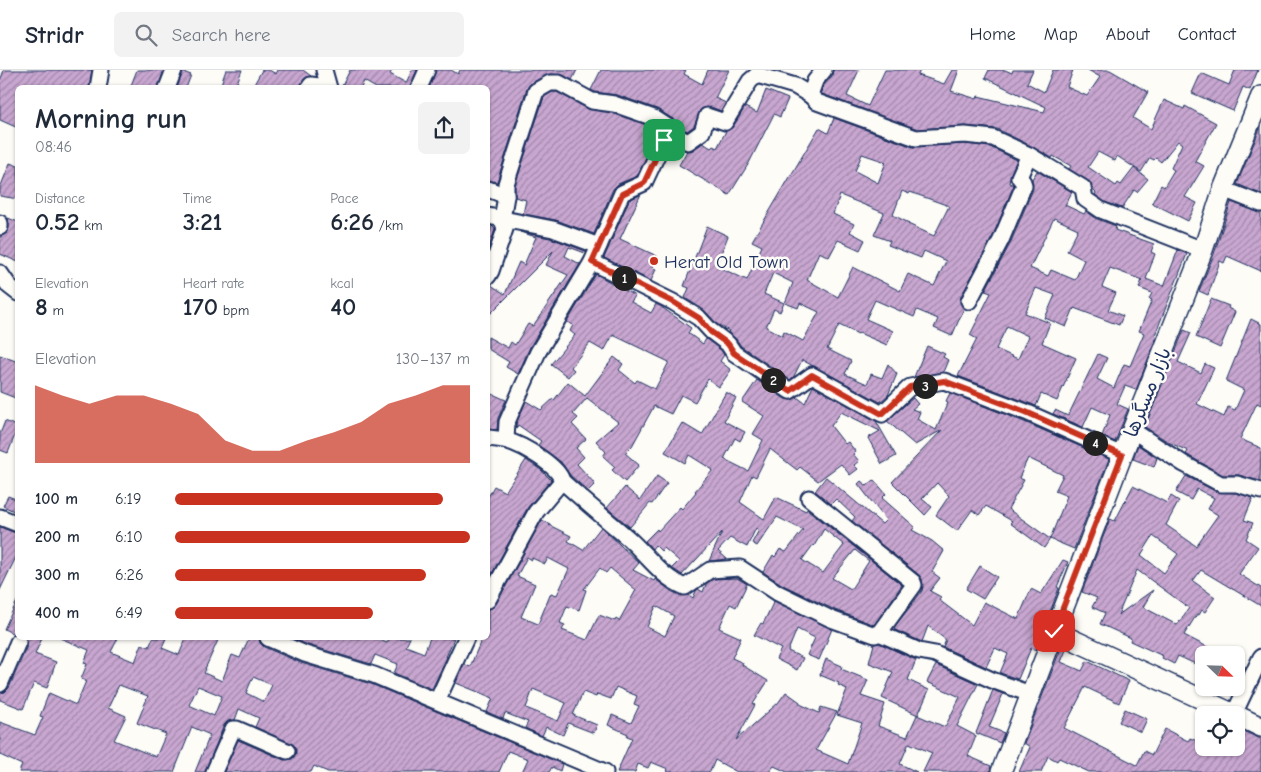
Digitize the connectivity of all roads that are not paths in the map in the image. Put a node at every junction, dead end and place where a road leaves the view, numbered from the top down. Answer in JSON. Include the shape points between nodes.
{"nodes":[{"id":1,"x":101,"y":70,"type":"edge"},
{"id":2,"x":174,"y":70,"type":"edge"},
{"id":3,"x":324,"y":70,"type":"edge"},
{"id":4,"x":427,"y":70,"type":"edge"},
{"id":5,"x":824,"y":70,"type":"edge"},
{"id":6,"x":562,"y":77,"type":"edge"},
{"id":7,"x":98,"y":85,"type":"edge"},
{"id":8,"x":168,"y":85,"type":"edge"},
{"id":9,"x":328,"y":85,"type":"edge"},
{"id":10,"x":420,"y":85,"type":"edge"},
{"id":11,"x":810,"y":95,"type":"junction"},
{"id":12,"x":1261,"y":96,"type":"edge"},
{"id":13,"x":673,"y":134,"type":"junction"},
{"id":14,"x":1029,"y":155,"type":"junction"},
{"id":15,"x":1223,"y":189,"type":"junction"},
{"id":16,"x":490,"y":190,"type":"edge"},
{"id":17,"x":506,"y":196,"type":"junction"},
{"id":18,"x":1261,"y":204,"type":"edge"},
{"id":19,"x":495,"y":218,"type":"edge"},
{"id":20,"x":599,"y":246,"type":"junction"},
{"id":21,"x":1203,"y":250,"type":"junction"},
{"id":22,"x":592,"y":262,"type":"junction"},
{"id":23,"x":0,"y":273,"type":"edge"},
{"id":24,"x":490,"y":273,"type":"edge"},
{"id":25,"x":15,"y":291,"type":"edge"},
{"id":26,"x":969,"y":302,"type":"dead end"},
{"id":27,"x":1132,"y":430,"type":"junction"},
{"id":28,"x":490,"y":438,"type":"edge"},
{"id":29,"x":506,"y":440,"type":"junction"},
{"id":30,"x":1122,"y":455,"type":"junction"},
{"id":31,"x":562,"y":481,"type":"junction"},
{"id":32,"x":1261,"y":491,"type":"edge"},
{"id":33,"x":809,"y":498,"type":"dead end"},
{"id":34,"x":0,"y":518,"type":"edge"},
{"id":35,"x":15,"y":523,"type":"edge"},
{"id":36,"x":490,"y":596,"type":"edge"},
{"id":37,"x":1054,"y":631,"type":"junction"},
{"id":38,"x":879,"y":633,"type":"junction"},
{"id":39,"x":273,"y":640,"type":"edge"},
{"id":40,"x":465,"y":640,"type":"edge"},
{"id":41,"x":18,"y":642,"type":"dead end"},
{"id":42,"x":1261,"y":657,"type":"edge"},
{"id":43,"x":0,"y":684,"type":"edge"},
{"id":44,"x":1030,"y":694,"type":"junction"},
{"id":45,"x":437,"y":701,"type":"junction"},
{"id":46,"x":1216,"y":706,"type":"edge"},
{"id":47,"x":1239,"y":706,"type":"edge"},
{"id":48,"x":1245,"y":720,"type":"edge"},
{"id":49,"x":1261,"y":727,"type":"edge"},
{"id":50,"x":287,"y":751,"type":"dead end"},
{"id":51,"x":214,"y":772,"type":"edge"},
{"id":52,"x":605,"y":772,"type":"edge"},
{"id":53,"x":1001,"y":772,"type":"edge"}],
"edges":[{"from":1,"to":7,"type":"street"},
{"from":2,"to":8,"type":"street"},
{"from":3,"to":9,"type":"street"},
{"from":4,"to":10,"type":"street"},
{"from":5,"to":11,"type":"street"},
{"from":6,"to":13,"type":"street","via":[[592,101],[614,104],[654,118]]},
{"from":6,"to":17,"type":"street","via":[[536,91],[506,184]]},
{"from":11,"to":13,"type":"street","via":[[795,86],[757,75],[725,122],[707,116],[702,132],[688,142]]},
{"from":11,"to":14,"type":"street","via":[[817,102],[916,138],[965,135],[993,138]]},
{"from":12,"to":15,"type":"street","name":"بازار مسگرها"},
{"from":13,"to":20,"type":"street","via":[[664,140],[644,183],[622,194]]},
{"from":14,"to":21,"type":"street","via":[[1083,188],[1085,198],[1101,210]]},
{"from":14,"to":26,"type":"street","via":[[1019,177],[1024,185],[1001,240]]},
{"from":15,"to":18,"type":"street"},
{"from":15,"to":21,"type":"street","name":"بازار مسگرها"},
{"from":16,"to":17,"type":"street"},
{"from":17,"to":19,"type":"street"},
{"from":19,"to":20,"type":"street","via":[[553,229]]},
{"from":19,"to":24,"type":"street","via":[[505,228]]},
{"from":20,"to":22,"type":"street"},
{"from":21,"to":27,"type":"street","name":"بازار مسگرها"},
{"from":22,"to":29,"type":"street","via":[[538,352],[507,422]]},
{"from":22,"to":30,"type":"street","via":[[699,318],[734,353],[790,391],[812,375],[882,414],[910,387],[944,381],[1026,412]]},
{"from":23,"to":25,"type":"street"},
{"from":27,"to":30,"type":"street","name":"بازار مسگرها"},
{"from":27,"to":32,"type":"street","via":[[1221,484],[1237,484]]},
{"from":28,"to":29,"type":"street"},
{"from":29,"to":31,"type":"street","via":[[536,455],[560,475]]},
{"from":30,"to":37,"type":"street","name":"بازار مسگرها"},
{"from":31,"to":36,"type":"street","via":[[536,512]]},
{"from":31,"to":38,"type":"street","via":[[678,584],[685,587],[710,570],[740,568],[778,593],[831,619],[875,635]]},
{"from":33,"to":38,"type":"street","via":[[913,582]]},
{"from":34,"to":35,"type":"street"},
{"from":37,"to":44,"type":"street","name":"بازار مسگرها"},
{"from":37,"to":46,"type":"street"},
{"from":38,"to":44,"type":"street"},
{"from":39,"to":45,"type":"street"},
{"from":40,"to":45,"type":"street"},
{"from":41,"to":43,"type":"street"},
{"from":42,"to":47,"type":"street"},
{"from":44,"to":53,"type":"street","name":"بازار مسگرها"},
{"from":45,"to":52,"type":"street"},
{"from":48,"to":49,"type":"street"},
{"from":50,"to":51,"type":"street","via":[[233,729]]}]}
